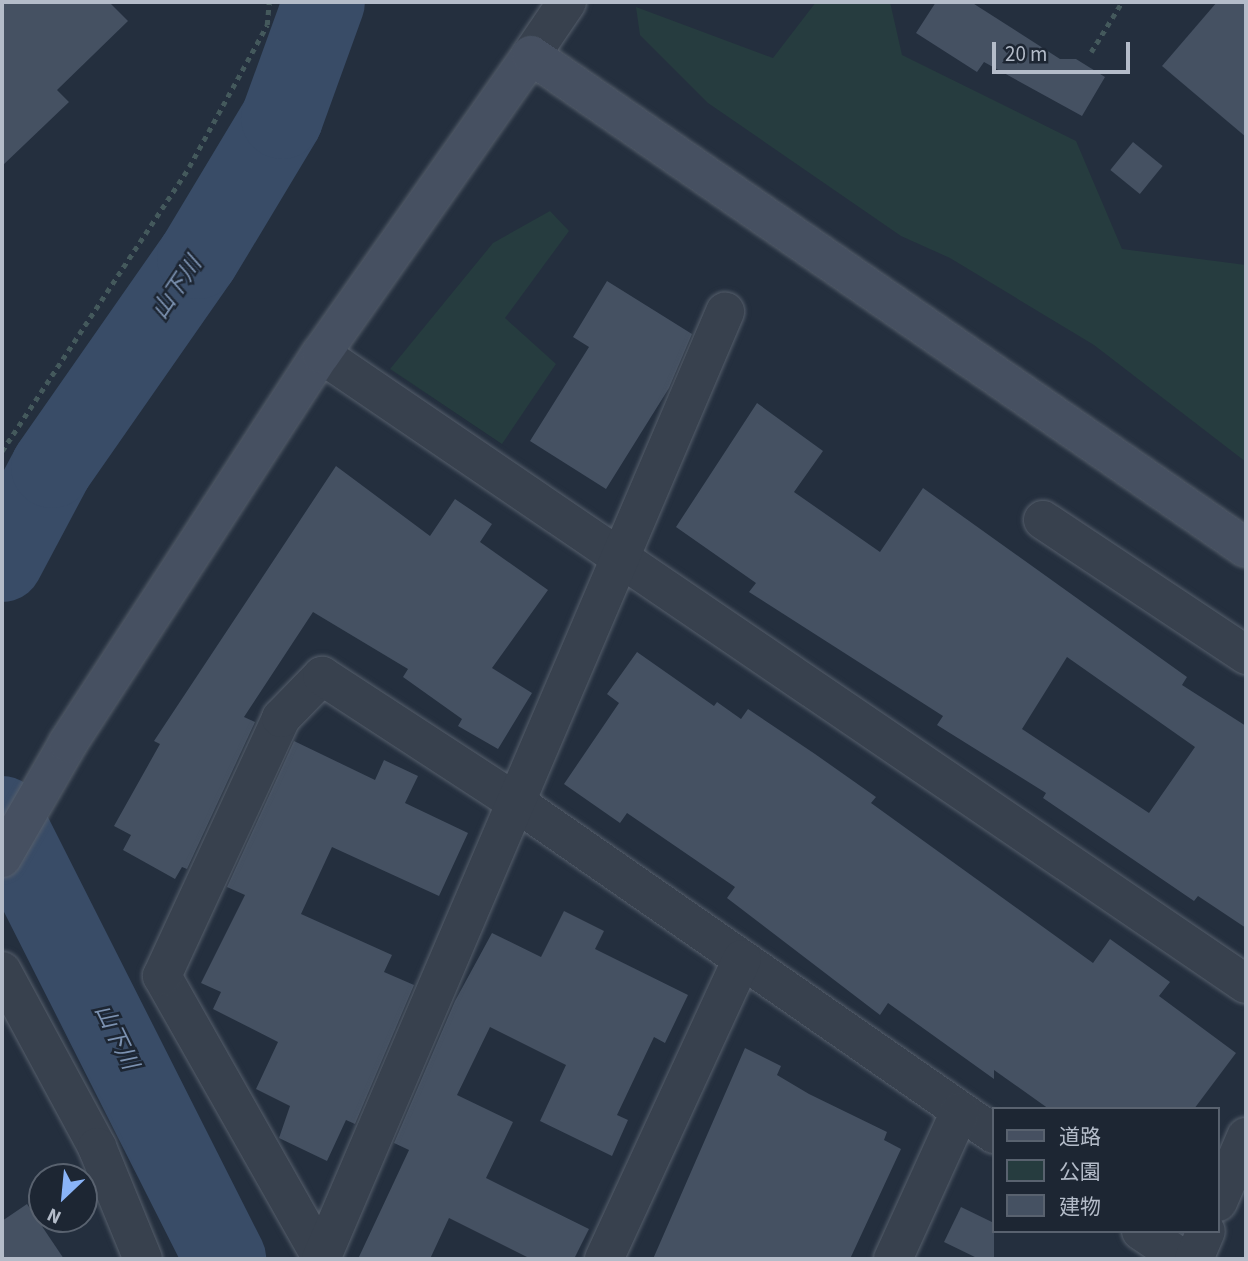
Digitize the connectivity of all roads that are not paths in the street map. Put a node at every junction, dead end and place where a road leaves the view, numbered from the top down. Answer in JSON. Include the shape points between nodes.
{"nodes":[{"id":1,"x":566,"y":2,"type":"edge"},
{"id":2,"x":531,"y":55,"type":"junction"},
{"id":3,"x":725,"y":312,"type":"dead end"},
{"id":4,"x":321,"y":354,"type":"junction"},
{"id":5,"x":1043,"y":520,"type":"dead end"},
{"id":6,"x":1246,"y":548,"type":"edge"},
{"id":7,"x":618,"y":559,"type":"junction"},
{"id":8,"x":1246,"y":655,"type":"edge"},
{"id":9,"x":517,"y":803,"type":"junction"},
{"id":10,"x":2,"y":858,"type":"edge"},
{"id":11,"x":742,"y":959,"type":"junction"},
{"id":12,"x":2,"y":971,"type":"edge"},
{"id":13,"x":1246,"y":984,"type":"edge"},
{"id":14,"x":960,"y":1111,"type":"junction"},
{"id":15,"x":992,"y":1133,"type":"edge"},
{"id":16,"x":1246,"y":1137,"type":"edge"},
{"id":17,"x":1220,"y":1197,"type":"edge"},
{"id":18,"x":1144,"y":1233,"type":"edge"},
{"id":19,"x":1205,"y":1233,"type":"edge"},
{"id":20,"x":321,"y":1258,"type":"edge"},
{"id":21,"x":143,"y":1259,"type":"edge"},
{"id":22,"x":604,"y":1259,"type":"edge"},
{"id":23,"x":893,"y":1259,"type":"edge"},
{"id":24,"x":1183,"y":1259,"type":"edge"},
{"id":25,"x":1194,"y":1259,"type":"edge"}],
"edges":[{"from":1,"to":2,"type":"street"},
{"from":2,"to":4,"type":"street"},
{"from":2,"to":6,"type":"street"},
{"from":3,"to":7,"type":"street"},
{"from":4,"to":7,"type":"street"},
{"from":4,"to":10,"type":"street","via":[[68,743]]},
{"from":5,"to":8,"type":"street"},
{"from":7,"to":9,"type":"street"},
{"from":7,"to":13,"type":"street"},
{"from":9,"to":11,"type":"street"},
{"from":9,"to":20,"type":"street"},
{"from":9,"to":20,"type":"street","via":[[322,676],[281,719],[162,976]]},
{"from":11,"to":14,"type":"street"},
{"from":11,"to":22,"type":"street"},
{"from":12,"to":21,"type":"street","via":[[97,1147]]},
{"from":14,"to":15,"type":"street"},
{"from":14,"to":23,"type":"street"},
{"from":16,"to":17,"type":"street"},
{"from":18,"to":24,"type":"street"},
{"from":19,"to":25,"type":"street"}]}
